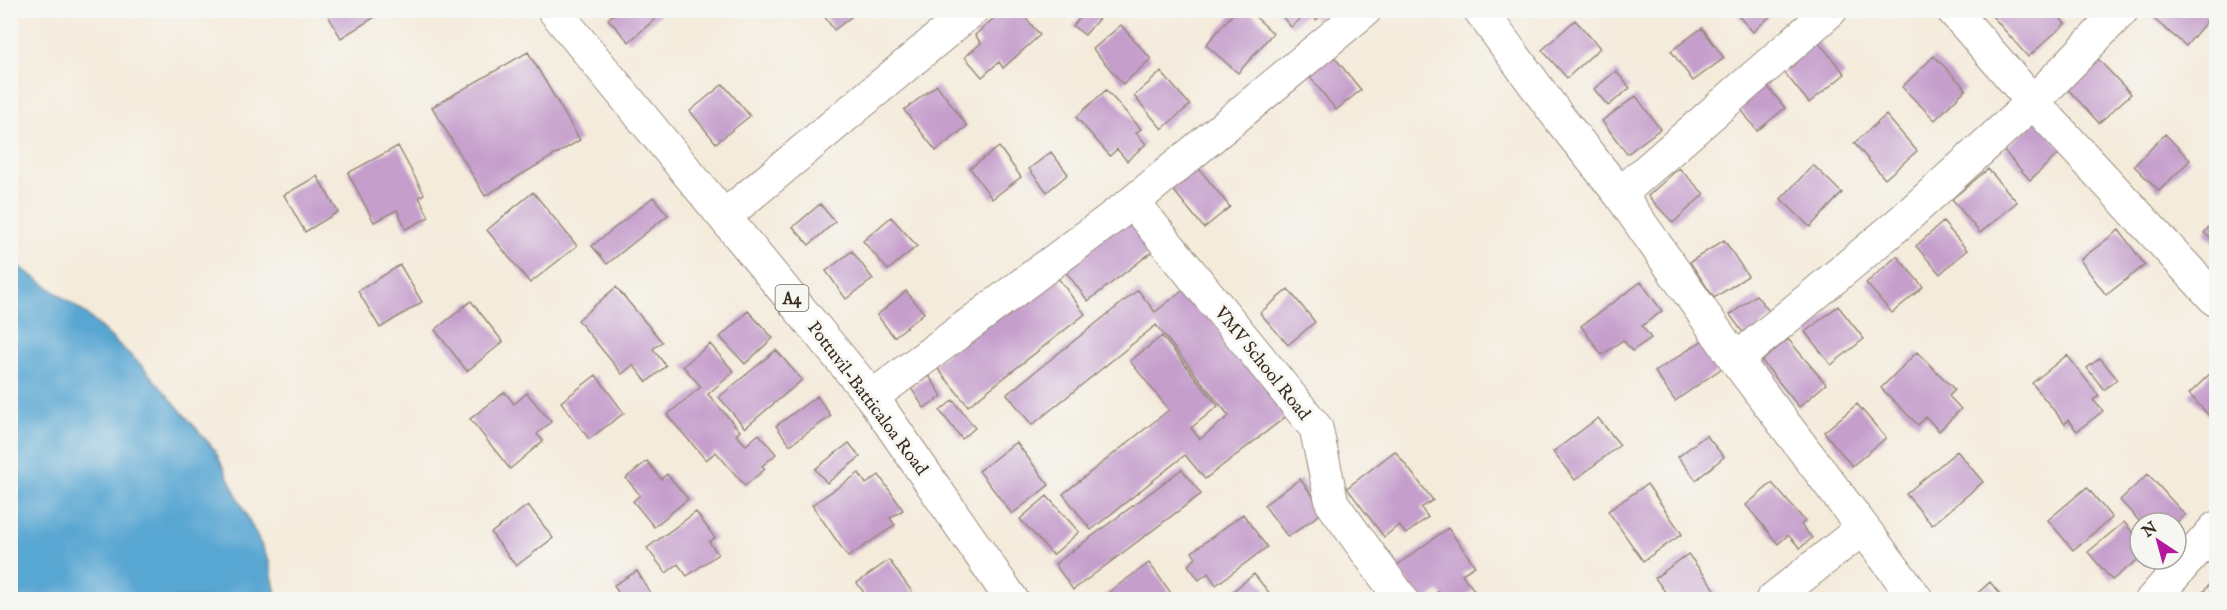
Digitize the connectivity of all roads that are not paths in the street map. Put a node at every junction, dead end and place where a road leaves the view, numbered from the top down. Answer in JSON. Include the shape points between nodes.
{"nodes":[{"id":1,"x":554,"y":10,"type":"edge"},
{"id":2,"x":972,"y":10,"type":"edge"},
{"id":3,"x":1365,"y":10,"type":"edge"},
{"id":4,"x":1480,"y":10,"type":"edge"},
{"id":5,"x":1831,"y":10,"type":"edge"},
{"id":6,"x":1953,"y":10,"type":"edge"},
{"id":7,"x":2122,"y":10,"type":"edge"},
{"id":8,"x":2033,"y":102,"type":"junction"},
{"id":9,"x":1620,"y":194,"type":"junction"},
{"id":10,"x":1133,"y":202,"type":"junction"},
{"id":11,"x":726,"y":216,"type":"junction"},
{"id":12,"x":2217,"y":300,"type":"edge"},
{"id":13,"x":1736,"y":360,"type":"junction"},
{"id":14,"x":872,"y":397,"type":"junction"},
{"id":15,"x":1863,"y":528,"type":"junction"},
{"id":16,"x":2217,"y":528,"type":"edge"},
{"id":17,"x":1012,"y":600,"type":"edge"},
{"id":18,"x":1402,"y":600,"type":"edge"},
{"id":19,"x":1772,"y":600,"type":"edge"},
{"id":20,"x":1917,"y":600,"type":"edge"},
{"id":21,"x":2152,"y":600,"type":"edge"}],
"edges":[{"from":1,"to":11,"type":"main road","name":"Pottuvil-Batticaloa Road","number":"A4"},
{"from":2,"to":11,"type":"main road"},
{"from":3,"to":10,"type":"main road"},
{"from":4,"to":9,"type":"main road"},
{"from":5,"to":9,"type":"main road"},
{"from":6,"to":8,"type":"main road"},
{"from":7,"to":8,"type":"main road"},
{"from":8,"to":12,"type":"main road"},
{"from":8,"to":13,"type":"main road","via":[[1901,222]]},
{"from":9,"to":13,"type":"main road"},
{"from":10,"to":14,"type":"main road"},
{"from":10,"to":18,"type":"main road","name":"VMV School Road","via":[[1316,428],[1332,503]]},
{"from":11,"to":14,"type":"main road","name":"Pottuvil-Batticaloa Road","number":"A4"},
{"from":13,"to":15,"type":"main road"},
{"from":14,"to":17,"type":"main road","name":"Pottuvil-Batticaloa Road","number":"A4"},
{"from":15,"to":19,"type":"main road"},
{"from":15,"to":20,"type":"main road"},
{"from":16,"to":21,"type":"main road"}]}
